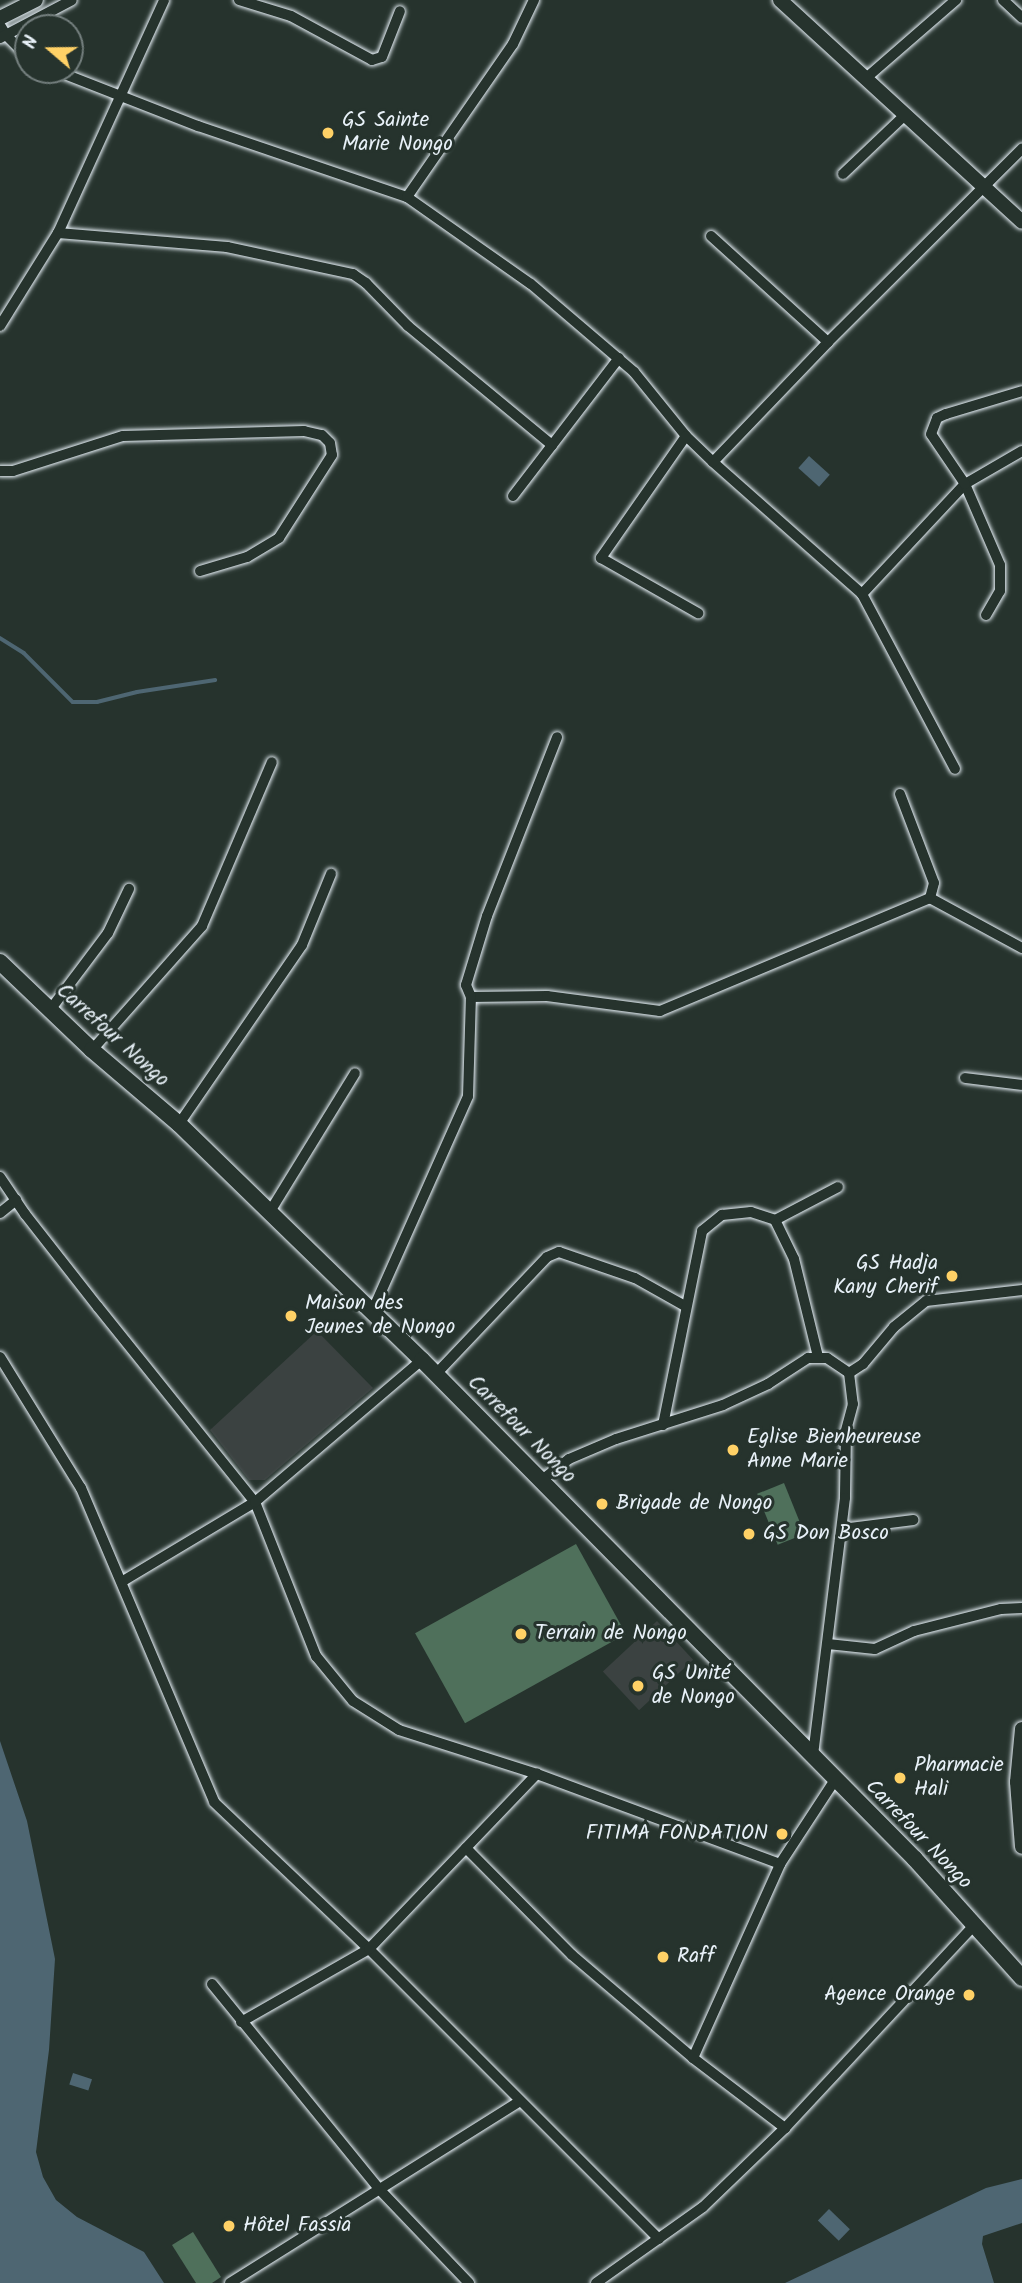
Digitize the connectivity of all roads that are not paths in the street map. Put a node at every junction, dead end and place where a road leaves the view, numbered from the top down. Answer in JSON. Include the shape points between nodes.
{"nodes":[{"id":1,"x":36,"y":0,"type":"edge"},
{"id":2,"x":72,"y":0,"type":"edge"},
{"id":3,"x":164,"y":0,"type":"edge"},
{"id":4,"x":239,"y":0,"type":"edge"},
{"id":5,"x":534,"y":0,"type":"edge"},
{"id":6,"x":780,"y":0,"type":"edge"},
{"id":7,"x":956,"y":0,"type":"edge"},
{"id":8,"x":1003,"y":0,"type":"edge"},
{"id":9,"x":400,"y":11,"type":"dead end"},
{"id":10,"x":0,"y":18,"type":"edge"},
{"id":11,"x":1022,"y":18,"type":"edge"},
{"id":12,"x":0,"y":25,"type":"edge"},
{"id":13,"x":3,"y":37,"type":"edge"},
{"id":14,"x":865,"y":79,"type":"junction"},
{"id":15,"x":84,"y":82,"type":"edge"},
{"id":16,"x":123,"y":97,"type":"junction"},
{"id":17,"x":904,"y":116,"type":"junction"},
{"id":18,"x":1022,"y":149,"type":"edge"},
{"id":19,"x":843,"y":174,"type":"dead end"},
{"id":20,"x":981,"y":187,"type":"junction"},
{"id":21,"x":407,"y":197,"type":"junction"},
{"id":22,"x":1022,"y":222,"type":"edge"},
{"id":23,"x":58,"y":233,"type":"junction"},
{"id":24,"x":711,"y":236,"type":"dead end"},
{"id":25,"x":0,"y":327,"type":"edge"},
{"id":26,"x":828,"y":342,"type":"junction"},
{"id":27,"x":619,"y":358,"type":"junction"},
{"id":28,"x":1022,"y":391,"type":"edge"},
{"id":29,"x":686,"y":436,"type":"junction"},
{"id":30,"x":552,"y":445,"type":"junction"},
{"id":31,"x":1022,"y":451,"type":"edge"},
{"id":32,"x":713,"y":462,"type":"junction"},
{"id":33,"x":0,"y":471,"type":"edge"},
{"id":34,"x":965,"y":484,"type":"junction"},
{"id":35,"x":513,"y":496,"type":"dead end"},
{"id":36,"x":200,"y":571,"type":"dead end"},
{"id":37,"x":862,"y":594,"type":"junction"},
{"id":38,"x":698,"y":613,"type":"dead end"},
{"id":39,"x":986,"y":615,"type":"dead end"},
{"id":40,"x":557,"y":737,"type":"dead end"},
{"id":41,"x":272,"y":762,"type":"dead end"},
{"id":42,"x":955,"y":769,"type":"dead end"},
{"id":43,"x":900,"y":794,"type":"dead end"},
{"id":44,"x":331,"y":874,"type":"dead end"},
{"id":45,"x":129,"y":889,"type":"dead end"},
{"id":46,"x":930,"y":898,"type":"junction"},
{"id":47,"x":1022,"y":947,"type":"edge"},
{"id":48,"x":0,"y":962,"type":"edge"},
{"id":49,"x":471,"y":997,"type":"junction"},
{"id":50,"x":50,"y":1010,"type":"junction"},
{"id":51,"x":92,"y":1050,"type":"junction"},
{"id":52,"x":355,"y":1073,"type":"dead end"},
{"id":53,"x":965,"y":1078,"type":"dead end"},
{"id":54,"x":1022,"y":1085,"type":"edge"},
{"id":55,"x":179,"y":1124,"type":"junction"},
{"id":56,"x":0,"y":1177,"type":"edge"},
{"id":57,"x":838,"y":1187,"type":"dead end"},
{"id":58,"x":16,"y":1200,"type":"junction"},
{"id":59,"x":0,"y":1213,"type":"edge"},
{"id":60,"x":269,"y":1213,"type":"junction"},
{"id":61,"x":775,"y":1220,"type":"junction"},
{"id":62,"x":1022,"y":1290,"type":"edge"},
{"id":63,"x":685,"y":1306,"type":"junction"},
{"id":64,"x":372,"y":1312,"type":"junction"},
{"id":65,"x":0,"y":1357,"type":"edge"},
{"id":66,"x":818,"y":1357,"type":"junction"},
{"id":67,"x":422,"y":1360,"type":"junction"},
{"id":68,"x":849,"y":1373,"type":"junction"},
{"id":69,"x":436,"y":1374,"type":"junction"},
{"id":70,"x":663,"y":1425,"type":"junction"},
{"id":71,"x":541,"y":1480,"type":"junction"},
{"id":72,"x":255,"y":1502,"type":"junction"},
{"id":73,"x":913,"y":1520,"type":"dead end"},
{"id":74,"x":842,"y":1529,"type":"junction"},
{"id":75,"x":123,"y":1581,"type":"junction"},
{"id":76,"x":1022,"y":1608,"type":"edge"},
{"id":77,"x":828,"y":1644,"type":"junction"},
{"id":78,"x":1022,"y":1729,"type":"edge"},
{"id":79,"x":813,"y":1755,"type":"junction"},
{"id":80,"x":537,"y":1774,"type":"junction"},
{"id":81,"x":835,"y":1780,"type":"junction"},
{"id":82,"x":1022,"y":1840,"type":"edge"},
{"id":83,"x":1022,"y":1847,"type":"edge"},
{"id":84,"x":466,"y":1848,"type":"junction"},
{"id":85,"x":780,"y":1864,"type":"junction"},
{"id":86,"x":975,"y":1924,"type":"junction"},
{"id":87,"x":369,"y":1950,"type":"junction"},
{"id":88,"x":1022,"y":1978,"type":"edge"},
{"id":89,"x":212,"y":1984,"type":"dead end"},
{"id":90,"x":241,"y":2022,"type":"junction"},
{"id":91,"x":693,"y":2057,"type":"junction"},
{"id":92,"x":520,"y":2101,"type":"junction"},
{"id":93,"x":785,"y":2128,"type":"junction"},
{"id":94,"x":380,"y":2190,"type":"junction"},
{"id":95,"x":659,"y":2239,"type":"junction"},
{"id":96,"x":230,"y":2283,"type":"edge"},
{"id":97,"x":469,"y":2283,"type":"edge"},
{"id":98,"x":596,"y":2283,"type":"edge"}],
"edges":[{"from":1,"to":10,"type":"street"},
{"from":2,"to":13,"type":"street"},
{"from":3,"to":16,"type":"street"},
{"from":4,"to":9,"type":"street","via":[[291,16],[372,60],[382,57]]},
{"from":5,"to":21,"type":"street","via":[[513,44]]},
{"from":6,"to":14,"type":"street"},
{"from":7,"to":14,"type":"street"},
{"from":8,"to":11,"type":"street"},
{"from":12,"to":13,"type":"street"},
{"from":14,"to":17,"type":"street"},
{"from":15,"to":16,"type":"street"},
{"from":16,"to":21,"type":"street"},
{"from":16,"to":23,"type":"street"},
{"from":17,"to":19,"type":"street"},
{"from":17,"to":20,"type":"street"},
{"from":18,"to":20,"type":"street"},
{"from":20,"to":22,"type":"street"},
{"from":20,"to":26,"type":"street"},
{"from":21,"to":27,"type":"street","via":[[531,284]]},
{"from":23,"to":25,"type":"street"},
{"from":23,"to":30,"type":"street","via":[[227,247],[353,274],[408,326]]},
{"from":24,"to":26,"type":"street"},
{"from":26,"to":32,"type":"street"},
{"from":27,"to":29,"type":"street"},
{"from":27,"to":30,"type":"street"},
{"from":28,"to":34,"type":"street","via":[[937,418],[932,434]]},
{"from":29,"to":32,"type":"street"},
{"from":29,"to":38,"type":"street","via":[[601,558]]},
{"from":30,"to":35,"type":"street"},
{"from":31,"to":34,"type":"street"},
{"from":32,"to":37,"type":"street"},
{"from":33,"to":36,"type":"street","via":[[13,471],[122,436],[304,431],[322,435],[330,443],[332,455],[279,538],[247,557]]},
{"from":34,"to":37,"type":"street"},
{"from":34,"to":39,"type":"street","via":[[1000,565],[1000,591]]},
{"from":37,"to":42,"type":"street"},
{"from":40,"to":49,"type":"street","via":[[487,916],[467,985]]},
{"from":41,"to":51,"type":"street","via":[[202,926]]},
{"from":43,"to":46,"type":"street","via":[[933,883]]},
{"from":44,"to":55,"type":"street","via":[[302,945]]},
{"from":45,"to":50,"type":"street","via":[[102,942]]},
{"from":46,"to":47,"type":"street"},
{"from":46,"to":49,"type":"street","via":[[660,1011],[547,996]]},
{"from":48,"to":50,"type":"main road","name":"Carrefour Nongo"},
{"from":49,"to":64,"type":"street","via":[[468,1096]]},
{"from":50,"to":51,"type":"main road","name":"Carrefour Nongo"},
{"from":51,"to":55,"type":"main road","name":"Carrefour Nongo"},
{"from":52,"to":60,"type":"street"},
{"from":53,"to":54,"type":"street"},
{"from":55,"to":60,"type":"main road","name":"Carrefour Nongo"},
{"from":56,"to":58,"type":"street"},
{"from":57,"to":61,"type":"street"},
{"from":58,"to":59,"type":"street"},
{"from":58,"to":72,"type":"street"},
{"from":60,"to":64,"type":"main road","name":"Carrefour Nongo"},
{"from":61,"to":63,"type":"street","via":[[736,1212],[710,1222],[702,1231]]},
{"from":61,"to":66,"type":"street","via":[[794,1259]]},
{"from":62,"to":68,"type":"street","via":[[926,1301]]},
{"from":63,"to":69,"type":"street","via":[[635,1278],[559,1252],[547,1257]]},
{"from":63,"to":70,"type":"street"},
{"from":64,"to":67,"type":"main road","name":"Carrefour Nongo"},
{"from":65,"to":75,"type":"street","via":[[82,1488]]},
{"from":66,"to":68,"type":"street"},
{"from":66,"to":70,"type":"street","via":[[808,1358],[723,1405]]},
{"from":67,"to":69,"type":"main road","name":"Carrefour Nongo"},
{"from":67,"to":72,"type":"street"},
{"from":68,"to":74,"type":"street","via":[[853,1404],[846,1431]]},
{"from":69,"to":71,"type":"main road","name":"Carrefour Nongo"},
{"from":70,"to":71,"type":"street","via":[[569,1459]]},
{"from":71,"to":79,"type":"main road","name":"Carrefour Nongo"},
{"from":72,"to":75,"type":"street"},
{"from":72,"to":80,"type":"street","via":[[316,1656],[353,1701],[399,1730]]},
{"from":73,"to":74,"type":"street"},
{"from":74,"to":77,"type":"street"},
{"from":75,"to":87,"type":"street","via":[[214,1802]]},
{"from":76,"to":77,"type":"street","via":[[1000,1609],[914,1631],[875,1649]]},
{"from":77,"to":79,"type":"street"},
{"from":78,"to":82,"type":"street","via":[[1017,1782]]},
{"from":79,"to":81,"type":"main road","name":"Carrefour Nongo"},
{"from":80,"to":84,"type":"street"},
{"from":80,"to":85,"type":"street"},
{"from":81,"to":85,"type":"street"},
{"from":81,"to":86,"type":"main road","name":"Carrefour Nongo"},
{"from":82,"to":83,"type":"street"},
{"from":84,"to":87,"type":"street"},
{"from":84,"to":91,"type":"street","via":[[572,1955]]},
{"from":85,"to":91,"type":"street"},
{"from":86,"to":88,"type":"main road","name":"Carrefour Nongo"},
{"from":86,"to":93,"type":"street"},
{"from":87,"to":90,"type":"street"},
{"from":87,"to":92,"type":"street"},
{"from":89,"to":90,"type":"street"},
{"from":90,"to":94,"type":"street"},
{"from":91,"to":93,"type":"street"},
{"from":92,"to":94,"type":"street"},
{"from":92,"to":95,"type":"street"},
{"from":93,"to":95,"type":"street","via":[[703,2207]]},
{"from":94,"to":96,"type":"street"},
{"from":94,"to":97,"type":"street"},
{"from":95,"to":98,"type":"street"}]}
